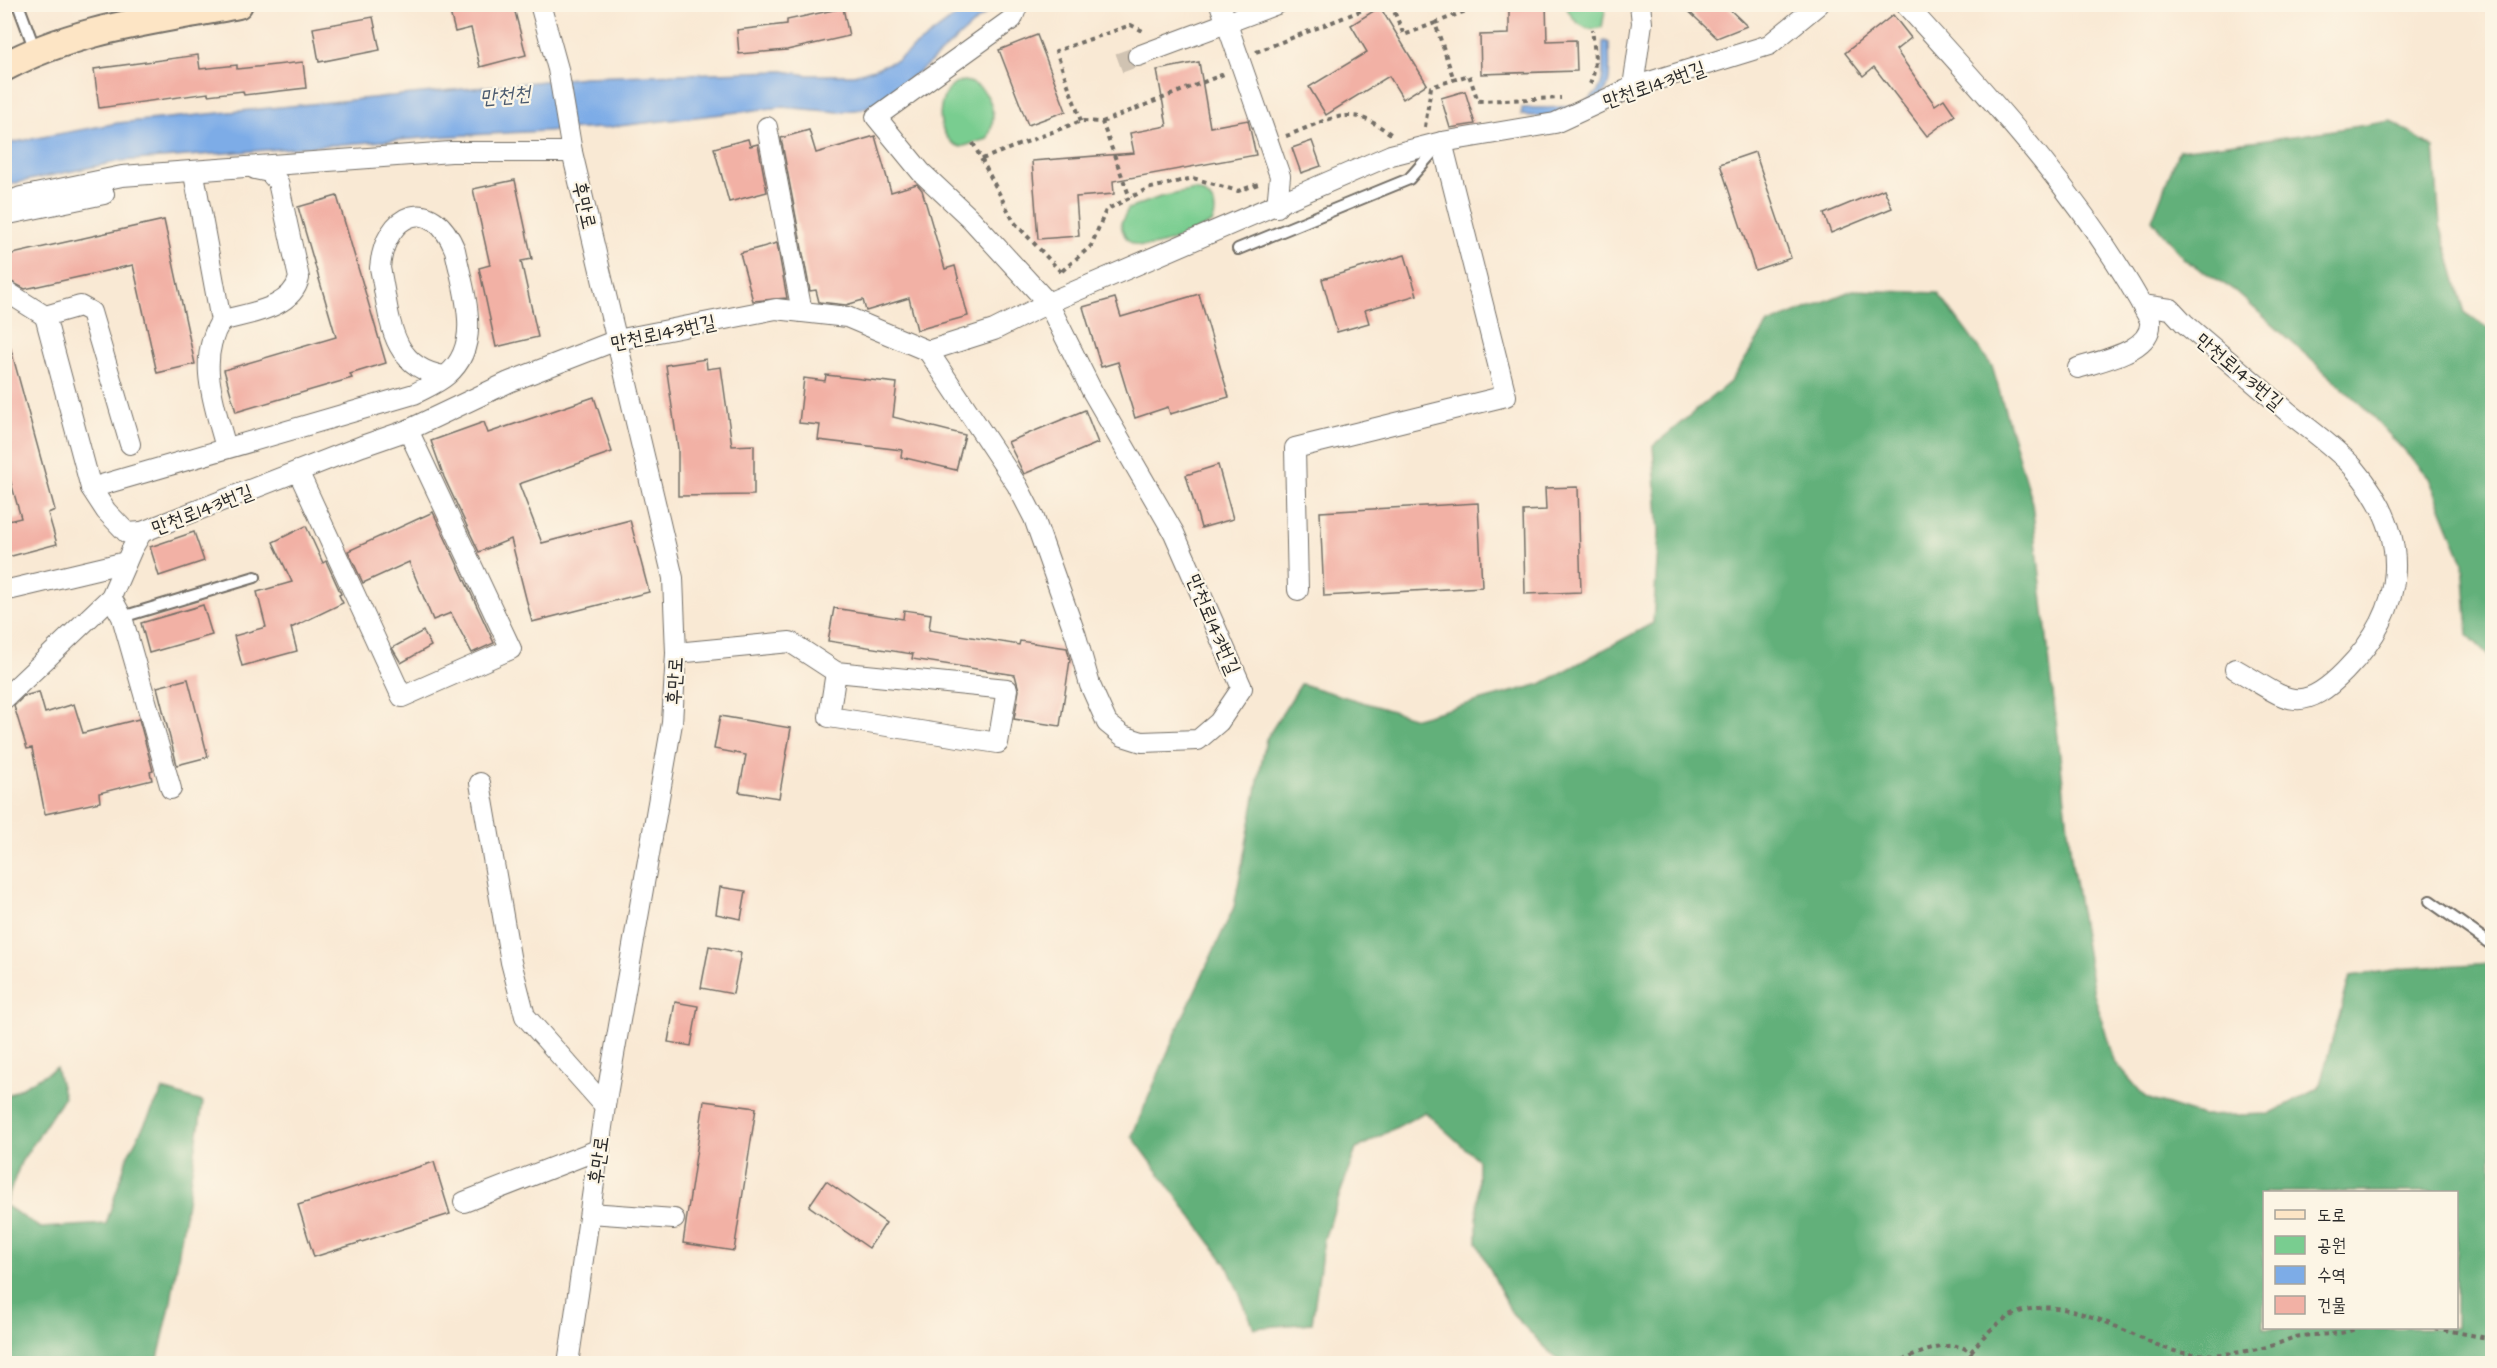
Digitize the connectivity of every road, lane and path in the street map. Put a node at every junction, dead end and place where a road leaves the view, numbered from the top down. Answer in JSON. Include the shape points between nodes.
{"nodes":[{"id":1,"x":18,"y":4,"type":"edge"},
{"id":2,"x":238,"y":4,"type":"edge"},
{"id":3,"x":540,"y":4,"type":"edge"},
{"id":4,"x":1018,"y":4,"type":"edge"},
{"id":5,"x":1220,"y":4,"type":"edge"},
{"id":6,"x":1277,"y":4,"type":"edge"},
{"id":7,"x":1378,"y":4,"type":"edge"},
{"id":8,"x":1391,"y":4,"type":"edge"},
{"id":9,"x":1484,"y":4,"type":"edge"},
{"id":10,"x":1640,"y":4,"type":"edge"},
{"id":11,"x":1819,"y":4,"type":"edge"},
{"id":12,"x":1905,"y":4,"type":"edge"},
{"id":13,"x":1436,"y":23,"type":"junction"},
{"id":14,"x":1226,"y":24,"type":"junction"},
{"id":15,"x":1592,"y":29,"type":"dead end"},
{"id":16,"x":35,"y":50,"type":"junction"},
{"id":17,"x":1138,"y":56,"type":"tunnel mouth"},
{"id":18,"x":1240,"y":63,"type":"junction"},
{"id":19,"x":4,"y":67,"type":"edge"},
{"id":20,"x":1454,"y":80,"type":"junction"},
{"id":21,"x":1633,"y":87,"type":"junction"},
{"id":22,"x":1585,"y":90,"type":"dead end"},
{"id":23,"x":1569,"y":98,"type":"dead end"},
{"id":24,"x":1101,"y":122,"type":"junction"},
{"id":25,"x":767,"y":127,"type":"dead end"},
{"id":26,"x":1420,"y":132,"type":"dead end"},
{"id":27,"x":1396,"y":136,"type":"dead end"},
{"id":28,"x":1269,"y":142,"type":"junction"},
{"id":29,"x":1442,"y":142,"type":"junction"},
{"id":30,"x":973,"y":143,"type":"dead end"},
{"id":31,"x":572,"y":146,"type":"junction"},
{"id":32,"x":982,"y":159,"type":"junction"},
{"id":33,"x":194,"y":174,"type":"junction"},
{"id":34,"x":1281,"y":176,"type":"junction"},
{"id":35,"x":1130,"y":198,"type":"junction"},
{"id":36,"x":4,"y":204,"type":"edge"},
{"id":37,"x":1277,"y":207,"type":"junction"},
{"id":38,"x":4,"y":215,"type":"edge"},
{"id":39,"x":1238,"y":249,"type":"dead end"},
{"id":40,"x":1062,"y":271,"type":"junction"},
{"id":41,"x":4,"y":290,"type":"edge"},
{"id":42,"x":1048,"y":303,"type":"junction"},
{"id":43,"x":2142,"y":305,"type":"junction"},
{"id":44,"x":802,"y":312,"type":"junction"},
{"id":45,"x":45,"y":316,"type":"junction"},
{"id":46,"x":221,"y":321,"type":"junction"},
{"id":47,"x":617,"y":340,"type":"junction"},
{"id":48,"x":928,"y":351,"type":"junction"},
{"id":49,"x":2078,"y":368,"type":"dead end"},
{"id":50,"x":445,"y":376,"type":"junction"},
{"id":51,"x":408,"y":430,"type":"junction"},
{"id":52,"x":130,"y":444,"type":"dead end"},
{"id":53,"x":226,"y":448,"type":"junction"},
{"id":54,"x":298,"y":471,"type":"junction"},
{"id":55,"x":91,"y":488,"type":"junction"},
{"id":56,"x":142,"y":532,"type":"junction"},
{"id":57,"x":126,"y":562,"type":"junction"},
{"id":58,"x":255,"y":577,"type":"dead end"},
{"id":59,"x":1298,"y":590,"type":"dead end"},
{"id":60,"x":4,"y":591,"type":"edge"},
{"id":61,"x":111,"y":597,"type":"junction"},
{"id":62,"x":122,"y":617,"type":"junction"},
{"id":63,"x":676,"y":653,"type":"junction"},
{"id":64,"x":2235,"y":669,"type":"dead end"},
{"id":65,"x":836,"y":672,"type":"junction"},
{"id":66,"x":4,"y":699,"type":"edge"},
{"id":67,"x":480,"y":783,"type":"dead end"},
{"id":68,"x":171,"y":789,"type":"dead end"},
{"id":69,"x":2430,"y":901,"type":"dead end"},
{"id":70,"x":2493,"y":945,"type":"edge"},
{"id":71,"x":605,"y":1106,"type":"junction"},
{"id":72,"x":600,"y":1149,"type":"junction"},
{"id":73,"x":464,"y":1202,"type":"dead end"},
{"id":74,"x":590,"y":1213,"type":"junction"},
{"id":75,"x":675,"y":1219,"type":"dead end"},
{"id":76,"x":2356,"y":1329,"type":"edge"},
{"id":77,"x":2440,"y":1329,"type":"edge"},
{"id":78,"x":2493,"y":1339,"type":"edge"},
{"id":79,"x":1971,"y":1352,"type":"junction"},
{"id":80,"x":567,"y":1364,"type":"edge"},
{"id":81,"x":1893,"y":1364,"type":"edge"},
{"id":82,"x":1975,"y":1364,"type":"edge"}],
"edges":[{"from":1,"to":16,"type":"lane"},
{"from":2,"to":16,"type":"street","via":[[94,32]]},
{"from":3,"to":31,"type":"street","name":"후만로","via":[[558,69]]},
{"from":4,"to":42,"type":"street","via":[[1012,19],[876,117],[921,172]]},
{"from":5,"to":14,"type":"street"},
{"from":6,"to":14,"type":"street"},
{"from":7,"to":18,"type":"path"},
{"from":8,"to":13,"type":"path","via":[[1404,35]]},
{"from":9,"to":13,"type":"path"},
{"from":10,"to":21,"type":"street","via":[[1642,23]]},
{"from":11,"to":21,"type":"street","name":"만천로143번길","via":[[1769,45]]},
{"from":12,"to":43,"type":"street","via":[[2060,180]]},
{"from":13,"to":20,"type":"path"},
{"from":14,"to":17,"type":"street"},
{"from":14,"to":18,"type":"street"},
{"from":15,"to":22,"type":"path","via":[[1594,75]]},
{"from":16,"to":19,"type":"street"},
{"from":18,"to":24,"type":"path"},
{"from":18,"to":28,"type":"street"},
{"from":20,"to":23,"type":"path","via":[[1469,75],[1478,101]]},
{"from":20,"to":26,"type":"path","via":[[1431,87],[1427,125]]},
{"from":21,"to":29,"type":"street","name":"만천로143번길","via":[[1555,123]]},
{"from":24,"to":32,"type":"path","via":[[1081,122]]},
{"from":24,"to":35,"type":"path"},
{"from":25,"to":44,"type":"street"},
{"from":27,"to":28,"type":"path","via":[[1364,118],[1349,116]]},
{"from":28,"to":34,"type":"street"},
{"from":29,"to":37,"type":"street","name":"만천로143번길","via":[[1391,155]]},
{"from":29,"to":39,"type":"lane","via":[[1409,179]]},
{"from":29,"to":59,"type":"street","via":[[1506,396],[1295,448]]},
{"from":30,"to":32,"type":"path"},
{"from":31,"to":36,"type":"street","via":[[122,177],[21,197]]},
{"from":31,"to":47,"type":"street","name":"후만로"},
{"from":32,"to":40,"type":"path","via":[[1014,222]]},
{"from":33,"to":38,"type":"street"},
{"from":33,"to":46,"type":"street"},
{"from":33,"to":46,"type":"street","via":[[256,169],[275,176],[299,278],[294,292],[281,303]]},
{"from":34,"to":35,"type":"path","via":[[1238,191],[1193,178],[1147,189]]},
{"from":34,"to":37,"type":"street"},
{"from":35,"to":40,"type":"path","via":[[1106,210],[1091,246]]},
{"from":37,"to":42,"type":"street","name":"만천로143번길"},
{"from":40,"to":42,"type":"path"},
{"from":41,"to":45,"type":"street"},
{"from":42,"to":48,"type":"street","name":"만천로143번길","via":[[993,330]]},
{"from":42,"to":48,"type":"street","name":"만천로143번길","via":[[1092,392],[1174,533],[1242,688],[1219,722],[1198,740],[1142,742],[1123,736],[1107,723],[1090,685],[1034,518],[1017,485]]},
{"from":43,"to":49,"type":"street","via":[[2151,327],[2142,345]]},
{"from":43,"to":64,"type":"street","name":"만천로143번길","via":[[2171,309],[2346,460],[2370,491],[2392,534],[2397,563],[2393,595],[2386,612],[2355,661],[2326,691],[2298,700]]},
{"from":44,"to":47,"type":"street","name":"만천로143번길","via":[[776,309]]},
{"from":44,"to":48,"type":"street","name":"만천로143번길","via":[[847,317]]},
{"from":45,"to":52,"type":"street","via":[[80,306],[91,312]]},
{"from":45,"to":55,"type":"street"},
{"from":46,"to":53,"type":"street","via":[[210,342],[207,363]]},
{"from":47,"to":51,"type":"street","name":"만천로143번길","via":[[509,382]]},
{"from":47,"to":63,"type":"street","name":"후만로","via":[[673,578]]},
{"from":50,"to":50,"type":"street","via":[[464,350],[470,328],[455,250],[451,239],[434,222],[424,216],[411,216],[390,231],[380,268],[402,354],[420,369]]},
{"from":50,"to":53,"type":"street","via":[[414,394]]},
{"from":51,"to":54,"type":"street","name":"만천로143번길"},
{"from":51,"to":54,"type":"street","via":[[510,650],[402,697]]},
{"from":53,"to":55,"type":"street"},
{"from":54,"to":56,"type":"street","name":"만천로143번길"},
{"from":55,"to":56,"type":"street","via":[[127,533]]},
{"from":56,"to":57,"type":"street","name":"만천로143번길"},
{"from":57,"to":60,"type":"street"},
{"from":57,"to":61,"type":"street","name":"만천로143번길"},
{"from":58,"to":62,"type":"lane"},
{"from":61,"to":62,"type":"street"},
{"from":61,"to":66,"type":"street","name":"만천로143번길"},
{"from":62,"to":68,"type":"street"},
{"from":63,"to":65,"type":"street","via":[[790,642]]},
{"from":63,"to":71,"type":"street","name":"후만로","via":[[672,723]]},
{"from":65,"to":65,"type":"street","via":[[829,717],[998,743],[1007,689]]},
{"from":67,"to":71,"type":"street","via":[[511,962],[525,1016]]},
{"from":69,"to":70,"type":"lane"},
{"from":71,"to":72,"type":"street","name":"후만로"},
{"from":72,"to":73,"type":"street"},
{"from":72,"to":74,"type":"street","name":"후만로"},
{"from":74,"to":75,"type":"street"},
{"from":74,"to":80,"type":"street","name":"후만로"},
{"from":76,"to":79,"type":"path","via":[[2344,1334],[2295,1337],[2248,1351],[2203,1355],[2173,1351],[2071,1312],[2031,1307],[2002,1320]]},
{"from":77,"to":78,"type":"path"},
{"from":79,"to":81,"type":"path","via":[[1962,1346],[1948,1346]]},
{"from":79,"to":82,"type":"path"}]}
